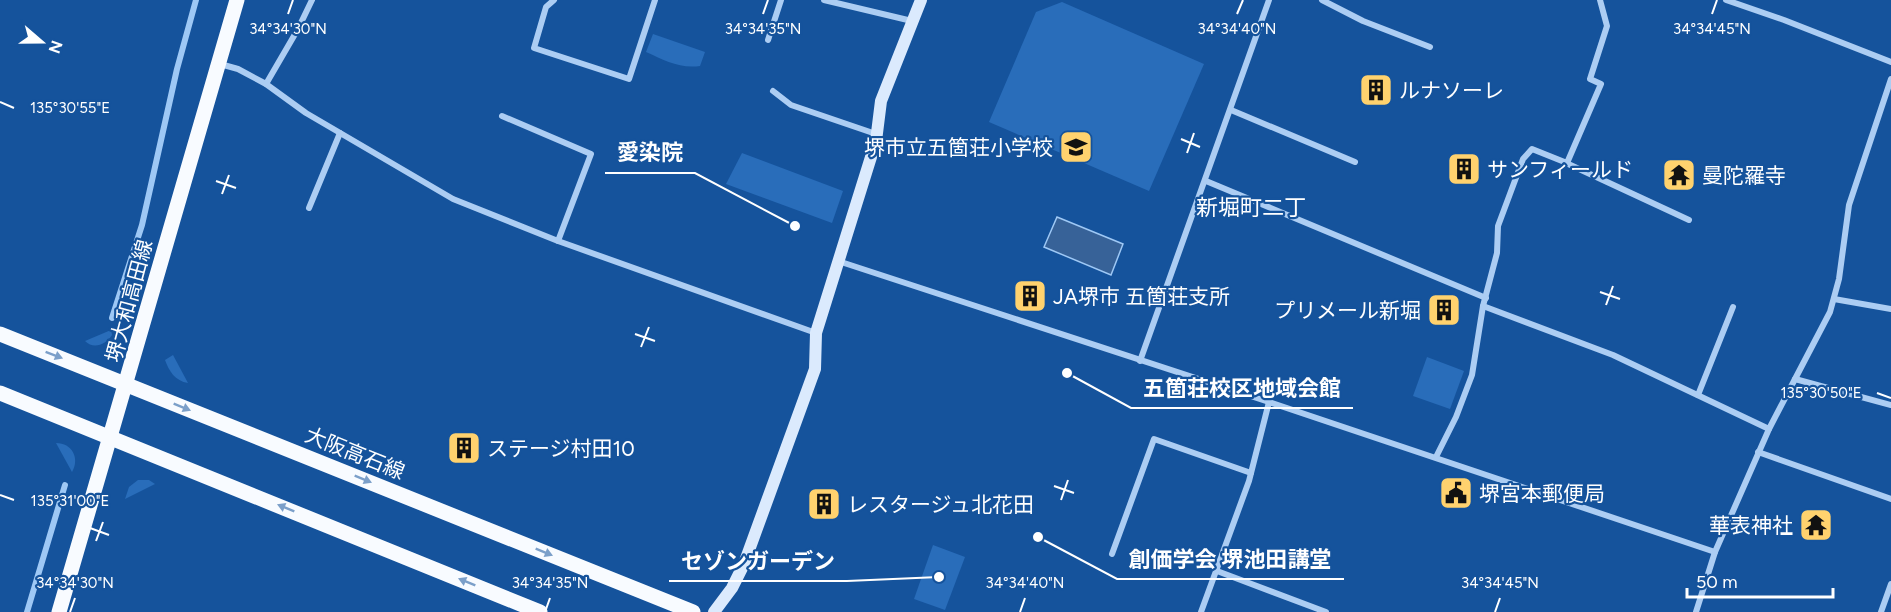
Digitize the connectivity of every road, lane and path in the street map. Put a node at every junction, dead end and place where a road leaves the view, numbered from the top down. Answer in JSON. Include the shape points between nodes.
{"nodes":[{"id":1,"x":237,"y":0,"type":"edge"},
{"id":2,"x":312,"y":0,"type":"edge"},
{"id":3,"x":554,"y":0,"type":"edge"},
{"id":4,"x":655,"y":0,"type":"edge"},
{"id":5,"x":781,"y":0,"type":"edge"},
{"id":6,"x":824,"y":0,"type":"edge"},
{"id":7,"x":921,"y":0,"type":"edge"},
{"id":8,"x":1269,"y":0,"type":"edge"},
{"id":9,"x":1322,"y":0,"type":"edge"},
{"id":10,"x":1599,"y":0,"type":"edge"},
{"id":11,"x":1726,"y":0,"type":"edge"},
{"id":12,"x":912,"y":21,"type":"junction"},
{"id":13,"x":768,"y":40,"type":"dead end"},
{"id":14,"x":1430,"y":47,"type":"dead end"},
{"id":15,"x":1891,"y":62,"type":"edge"},
{"id":16,"x":219,"y":63,"type":"junction"},
{"id":17,"x":1891,"y":79,"type":"edge"},
{"id":18,"x":266,"y":84,"type":"junction"},
{"id":19,"x":773,"y":91,"type":"dead end"},
{"id":20,"x":1231,"y":110,"type":"junction"},
{"id":21,"x":502,"y":116,"type":"dead end"},
{"id":22,"x":340,"y":133,"type":"junction"},
{"id":23,"x":876,"y":134,"type":"junction"},
{"id":24,"x":1560,"y":160,"type":"junction"},
{"id":25,"x":1355,"y":162,"type":"dead end"},
{"id":26,"x":1206,"y":181,"type":"junction"},
{"id":27,"x":309,"y":207,"type":"dead end"},
{"id":28,"x":1689,"y":220,"type":"dead end"},
{"id":29,"x":558,"y":241,"type":"junction"},
{"id":30,"x":838,"y":261,"type":"junction"},
{"id":31,"x":1485,"y":298,"type":"junction"},
{"id":32,"x":1834,"y":299,"type":"junction"},
{"id":33,"x":1482,"y":306,"type":"junction"},
{"id":34,"x":1733,"y":308,"type":"dead end"},
{"id":35,"x":1891,"y":309,"type":"edge"},
{"id":36,"x":816,"y":333,"type":"junction"},
{"id":37,"x":0,"y":334,"type":"edge"},
{"id":38,"x":1140,"y":361,"type":"junction"},
{"id":39,"x":1795,"y":379,"type":"junction"},
{"id":40,"x":128,"y":384,"type":"junction"},
{"id":41,"x":0,"y":393,"type":"edge"},
{"id":42,"x":1698,"y":395,"type":"junction"},
{"id":43,"x":1269,"y":402,"type":"junction"},
{"id":44,"x":1891,"y":405,"type":"edge"},
{"id":45,"x":1768,"y":429,"type":"junction"},
{"id":46,"x":112,"y":437,"type":"junction"},
{"id":47,"x":1758,"y":452,"type":"junction"},
{"id":48,"x":1436,"y":458,"type":"junction"},
{"id":49,"x":1251,"y":473,"type":"junction"},
{"id":50,"x":1891,"y":499,"type":"edge"},
{"id":51,"x":1715,"y":552,"type":"junction"},
{"id":52,"x":1112,"y":554,"type":"dead end"},
{"id":53,"x":1217,"y":571,"type":"junction"},
{"id":54,"x":1891,"y":584,"type":"edge"},
{"id":55,"x":59,"y":612,"type":"edge"},
{"id":56,"x":540,"y":612,"type":"edge"},
{"id":57,"x":693,"y":612,"type":"edge"},
{"id":58,"x":714,"y":612,"type":"edge"},
{"id":59,"x":1201,"y":612,"type":"edge"},
{"id":60,"x":1326,"y":612,"type":"edge"},
{"id":61,"x":1696,"y":612,"type":"edge"},
{"id":62,"x":1881,"y":612,"type":"edge"}],
"edges":[{"from":1,"to":16,"type":"main road","name":"堺大和高田線"},
{"from":2,"to":18,"type":"street"},
{"from":3,"to":4,"type":"street","via":[[546,7],[534,48],[629,79]]},
{"from":5,"to":13,"type":"street"},
{"from":6,"to":12,"type":"street"},
{"from":7,"to":12,"type":"street"},
{"from":8,"to":20,"type":"street"},
{"from":9,"to":14,"type":"street"},
{"from":10,"to":24,"type":"street","via":[[1607,26],[1590,79],[1601,84],[1567,163]]},
{"from":11,"to":15,"type":"street"},
{"from":12,"to":23,"type":"street","via":[[881,101]]},
{"from":16,"to":18,"type":"street"},
{"from":16,"to":40,"type":"main road","name":"堺大和高田線"},
{"from":17,"to":32,"type":"street","via":[[1851,195]]},
{"from":18,"to":22,"type":"street"},
{"from":19,"to":23,"type":"street","via":[[792,105]]},
{"from":20,"to":25,"type":"street"},
{"from":20,"to":26,"type":"street"},
{"from":21,"to":29,"type":"street","via":[[591,154]]},
{"from":22,"to":27,"type":"street"},
{"from":22,"to":29,"type":"street","via":[[453,199]]},
{"from":23,"to":30,"type":"street"},
{"from":24,"to":28,"type":"street"},
{"from":24,"to":31,"type":"street","via":[[1532,149],[1523,159],[1498,226],[1497,253]]},
{"from":26,"to":31,"type":"street"},
{"from":26,"to":38,"type":"street"},
{"from":29,"to":36,"type":"street"},
{"from":30,"to":36,"type":"street"},
{"from":30,"to":38,"type":"street"},
{"from":31,"to":33,"type":"street"},
{"from":32,"to":35,"type":"street"},
{"from":32,"to":39,"type":"street"},
{"from":33,"to":42,"type":"street","via":[[1613,355]]},
{"from":33,"to":48,"type":"street","via":[[1472,375]]},
{"from":34,"to":42,"type":"street"},
{"from":36,"to":58,"type":"street","via":[[815,369],[744,564]]},
{"from":37,"to":40,"type":"main road","name":"大阪高石線","one_way":true},
{"from":38,"to":43,"type":"street"},
{"from":39,"to":44,"type":"street"},
{"from":39,"to":45,"type":"street"},
{"from":40,"to":46,"type":"main road","name":"堺大和高田線"},
{"from":40,"to":57,"type":"main road","name":"大阪高石線","one_way":true},
{"from":41,"to":46,"type":"main road"},
{"from":42,"to":45,"type":"street"},
{"from":43,"to":48,"type":"street"},
{"from":43,"to":49,"type":"street"},
{"from":45,"to":47,"type":"street"},
{"from":46,"to":55,"type":"main road","name":"堺大和高田線"},
{"from":56,"to":46,"type":"main road","one_way":true},
{"from":47,"to":50,"type":"street"},
{"from":47,"to":51,"type":"street"},
{"from":48,"to":51,"type":"street"},
{"from":49,"to":52,"type":"street","via":[[1154,439]]},
{"from":49,"to":53,"type":"street"},
{"from":51,"to":61,"type":"street"},
{"from":53,"to":59,"type":"street"},
{"from":53,"to":60,"type":"street"},
{"from":54,"to":62,"type":"street"}]}
